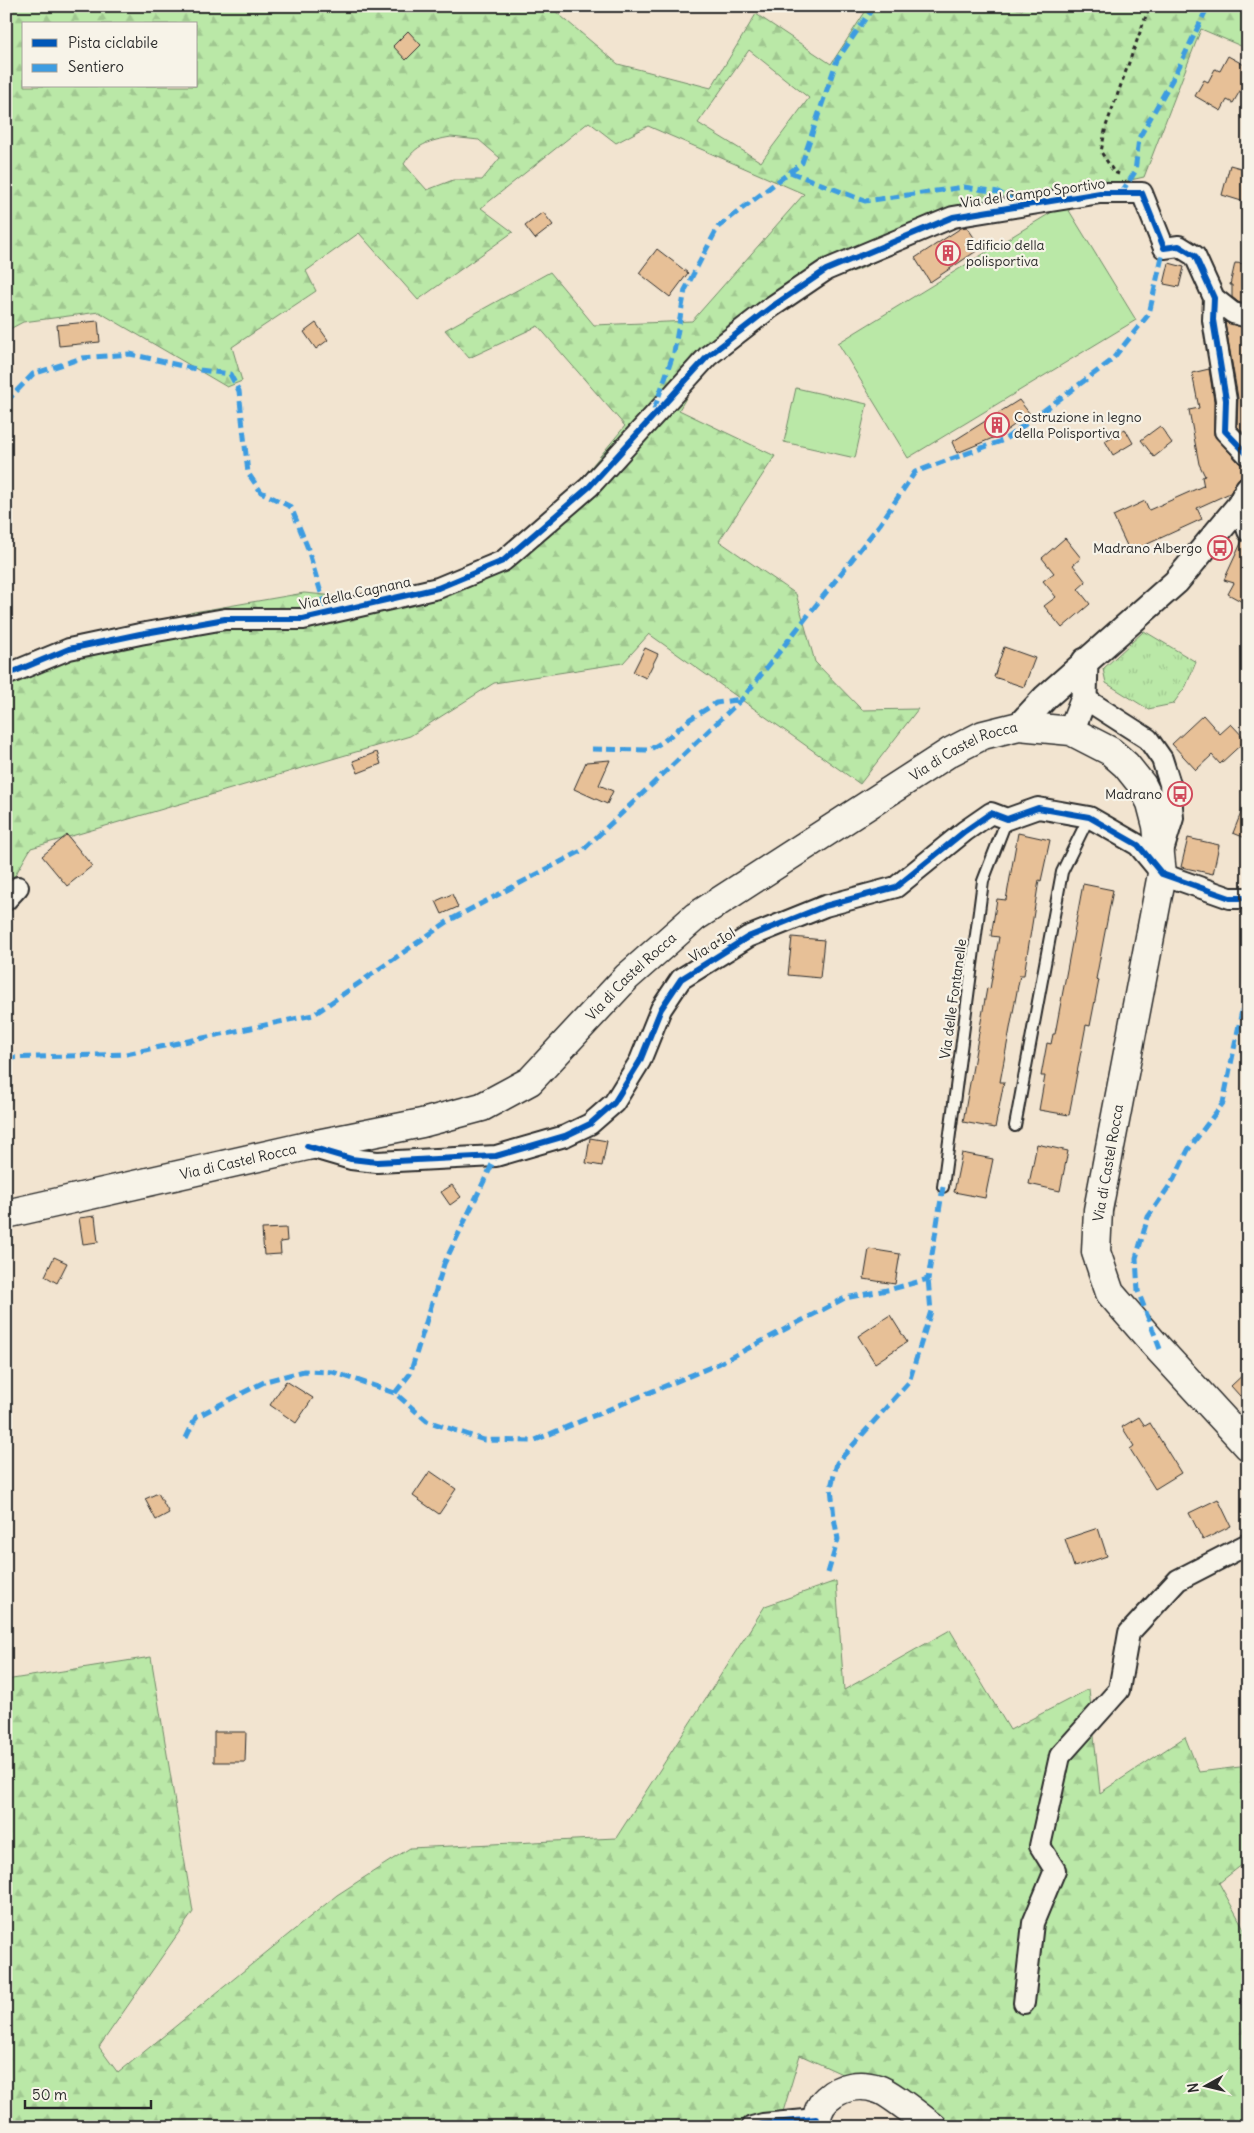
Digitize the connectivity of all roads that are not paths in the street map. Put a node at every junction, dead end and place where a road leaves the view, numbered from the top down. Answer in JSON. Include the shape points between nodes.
{"nodes":[{"id":1,"x":953,"y":217,"type":"joint"},
{"id":2,"x":1214,"y":298,"type":"junction"},
{"id":3,"x":1248,"y":317,"type":"edge"},
{"id":4,"x":1248,"y":455,"type":"edge"},
{"id":5,"x":1244,"y":497,"type":"edge"},
{"id":6,"x":1248,"y":530,"type":"edge"},
{"id":7,"x":1085,"y":661,"type":"junction"},
{"id":8,"x":6,"y":675,"type":"edge"},
{"id":9,"x":1084,"y":698,"type":"junction"},
{"id":10,"x":1019,"y":726,"type":"junction"},
{"id":11,"x":1071,"y":731,"type":"junction"},
{"id":12,"x":1089,"y":817,"type":"junction"},
{"id":13,"x":1007,"y":819,"type":"junction"},
{"id":14,"x":1162,"y":867,"type":"junction"},
{"id":15,"x":1248,"y":898,"type":"edge"},
{"id":16,"x":1015,"y":1126,"type":"dead end"},
{"id":17,"x":307,"y":1146,"type":"junction"},
{"id":18,"x":943,"y":1187,"type":"dead end"},
{"id":19,"x":6,"y":1214,"type":"edge"},
{"id":20,"x":1248,"y":1446,"type":"edge"},
{"id":21,"x":1248,"y":1544,"type":"edge"},
{"id":22,"x":1024,"y":2003,"type":"dead end"},
{"id":23,"x":816,"y":2123,"type":"edge"},
{"id":24,"x":752,"y":2127,"type":"edge"},
{"id":25,"x":933,"y":2127,"type":"edge"}],
"edges":[{"from":1,"to":2,"type":"street","name":"Via del Campo Sportivo","via":[[1100,193],[1142,194],[1164,248],[1179,246],[1195,256]]},
{"from":1,"to":8,"type":"street","name":"Via della Cagnana","via":[[826,270],[770,308],[708,356],[589,487],[503,561],[438,588],[303,619],[224,619],[140,634],[69,649]]},
{"from":2,"to":3,"type":"street","via":[[1233,313]]},
{"from":2,"to":4,"type":"street","name":"Via del Campo Sportivo","via":[[1213,320],[1226,400],[1225,431]]},
{"from":5,"to":6,"type":"street"},
{"from":5,"to":7,"type":"street","via":[[1176,582]]},
{"from":7,"to":9,"type":"street"},
{"from":7,"to":10,"type":"street"},
{"from":9,"to":11,"type":"street"},
{"from":9,"to":14,"type":"street","name":"Via di Castel Rocca","via":[[1148,739],[1162,759],[1170,784],[1173,818]]},
{"from":10,"to":11,"type":"main road","name":"Via di Castel Rocca"},
{"from":10,"to":17,"type":"main road","name":"Via di Castel Rocca","via":[[983,735],[950,752],[695,917],[626,977],[530,1082],[482,1107],[422,1123]]},
{"from":11,"to":14,"type":"main road","name":"Via di Castel Rocca","via":[[1110,751],[1142,785],[1157,826]]},
{"from":12,"to":13,"type":"street","name":"Via a Iol","via":[[1038,808]]},
{"from":12,"to":14,"type":"street","name":"Via a Iol","via":[[1138,845]]},
{"from":12,"to":16,"type":"lane","via":[[1062,872]]},
{"from":13,"to":17,"type":"street","name":"Via a Iol","via":[[992,813],[896,887],[825,906],[748,937],[681,979],[661,1009],[640,1061],[614,1103],[590,1124],[565,1136],[496,1156],[376,1162],[351,1159]]},
{"from":13,"to":18,"type":"lane","name":"Via delle Fontanelle","via":[[983,881]]},
{"from":14,"to":15,"type":"street","via":[[1230,898]]},
{"from":14,"to":20,"type":"main road","name":"Via di Castel Rocca","via":[[1098,1210],[1096,1252],[1110,1292]]},
{"from":17,"to":19,"type":"main road","name":"Via di Castel Rocca"},
{"from":21,"to":22,"type":"street","via":[[1178,1580],[1129,1633],[1119,1690],[1060,1756],[1040,1846],[1055,1870],[1033,1923]]},
{"from":23,"to":24,"type":"street"},
{"from":23,"to":25,"type":"main road","via":[[823,2102],[836,2091],[854,2086],[880,2089]]}]}
